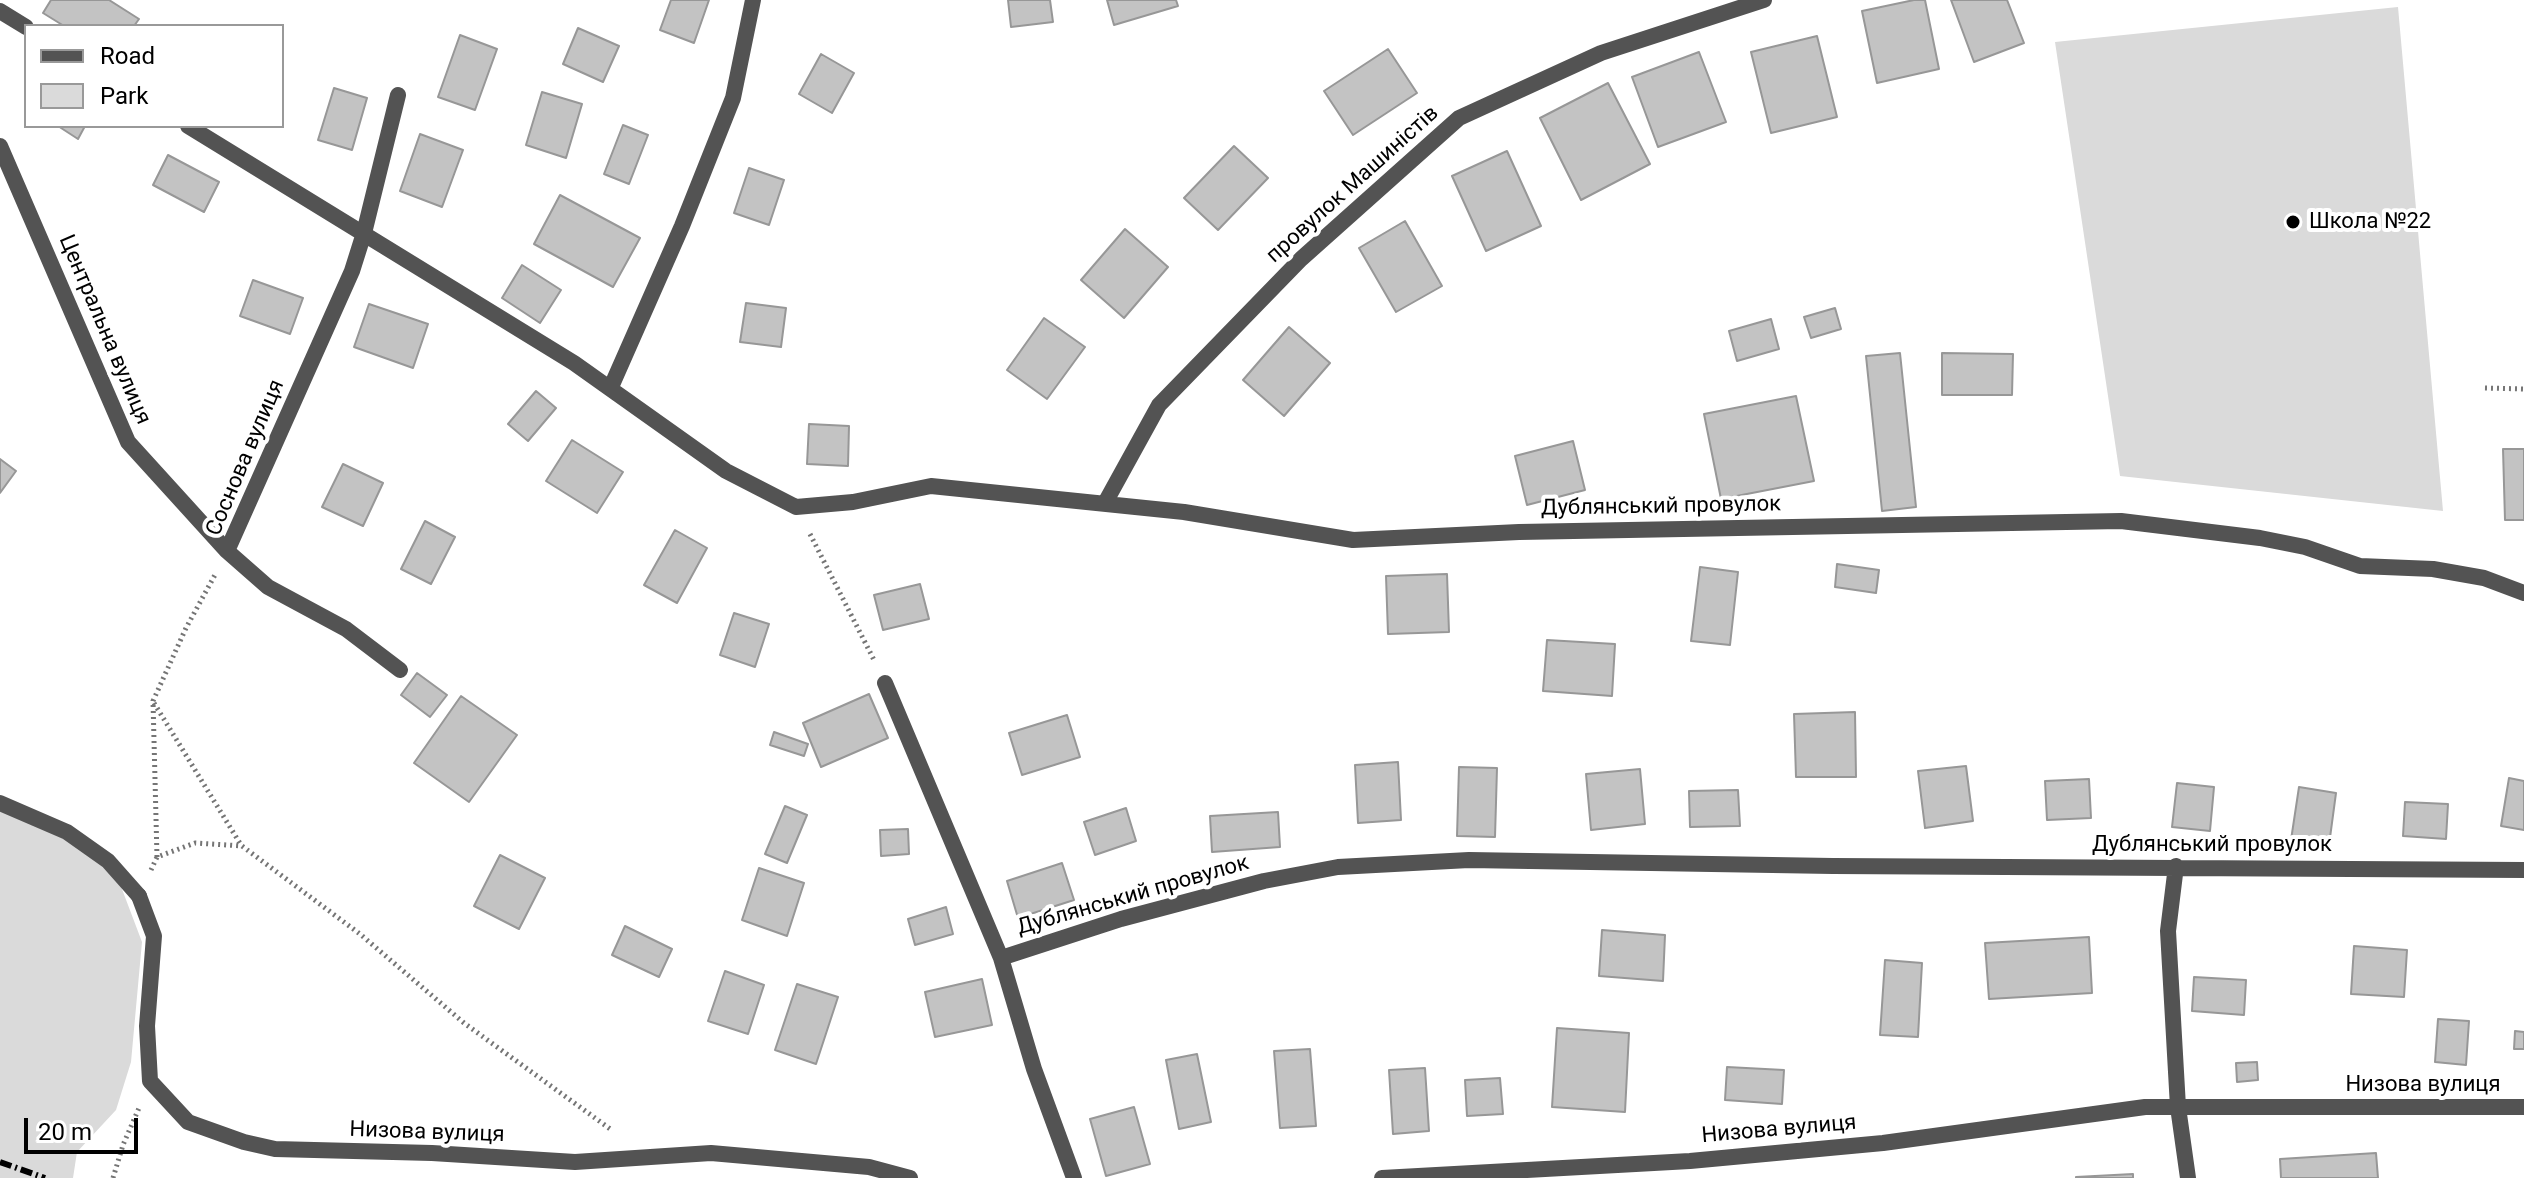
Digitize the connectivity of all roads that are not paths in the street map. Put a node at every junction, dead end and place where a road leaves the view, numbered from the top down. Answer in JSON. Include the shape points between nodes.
{"nodes":[{"id":1,"x":753,"y":0,"type":"edge"},
{"id":2,"x":1764,"y":0,"type":"edge"},
{"id":3,"x":0,"y":11,"type":"edge"},
{"id":4,"x":24,"y":26,"type":"edge"},
{"id":5,"x":398,"y":95,"type":"dead end"},
{"id":6,"x":191,"y":128,"type":"edge"},
{"id":7,"x":0,"y":146,"type":"edge"},
{"id":8,"x":364,"y":233,"type":"junction"},
{"id":9,"x":611,"y":387,"type":"junction"},
{"id":10,"x":1105,"y":503,"type":"junction"},
{"id":11,"x":227,"y":551,"type":"junction"},
{"id":12,"x":2524,"y":593,"type":"edge"},
{"id":13,"x":400,"y":670,"type":"dead end"},
{"id":14,"x":885,"y":683,"type":"road end"},
{"id":15,"x":0,"y":803,"type":"edge"},
{"id":16,"x":2176,"y":866,"type":"junction"},
{"id":17,"x":2524,"y":870,"type":"edge"},
{"id":18,"x":1001,"y":958,"type":"junction"},
{"id":19,"x":2178,"y":1107,"type":"junction"},
{"id":20,"x":2524,"y":1107,"type":"edge"},
{"id":21,"x":910,"y":1178,"type":"edge"},
{"id":22,"x":1074,"y":1178,"type":"edge"},
{"id":23,"x":1382,"y":1178,"type":"edge"},
{"id":24,"x":2188,"y":1178,"type":"edge"}],
"edges":[{"from":1,"to":9,"type":"street","via":[[733,98]]},
{"from":2,"to":10,"type":"street","name":"провулок Машиністів","via":[[1601,53],[1459,118],[1301,259],[1159,405]]},
{"from":3,"to":4,"type":"street"},
{"from":5,"to":8,"type":"street","name":"Соснова вулиця"},
{"from":6,"to":8,"type":"street"},
{"from":7,"to":11,"type":"street","name":"Центральна вулиця","via":[[128,442]]},
{"from":8,"to":9,"type":"street"},
{"from":8,"to":11,"type":"street","name":"Соснова вулиця","via":[[352,271]]},
{"from":9,"to":10,"type":"street","name":"Дублянський провулок","via":[[726,471],[796,507],[931,486]]},
{"from":10,"to":12,"type":"street","name":"Дублянський провулок","via":[[1353,540],[2121,521],[2260,538],[2360,566],[2433,569],[2484,578]]},
{"from":11,"to":13,"type":"street","name":"Соснова вулиця","via":[[268,587],[346,629]]},
{"from":14,"to":18,"type":"street","name":"Дублянський провулок"},
{"from":15,"to":21,"type":"street","name":"Низова вулиця","via":[[67,832],[108,861],[139,896],[154,936],[147,1026],[150,1081],[188,1122],[275,1149],[575,1162],[711,1153],[869,1167]]},
{"from":16,"to":17,"type":"street","name":"Дублянський провулок"},
{"from":16,"to":18,"type":"street","name":"Дублянський провулок","via":[[1469,860],[1338,867],[1121,919]]},
{"from":16,"to":19,"type":"street","via":[[2168,931]]},
{"from":18,"to":22,"type":"street","name":"Дублянський провулок"},
{"from":19,"to":20,"type":"street","name":"Низова вулиця"},
{"from":19,"to":23,"type":"street","name":"Низова вулиця","via":[[1705,1159]]},
{"from":19,"to":24,"type":"street"}]}
